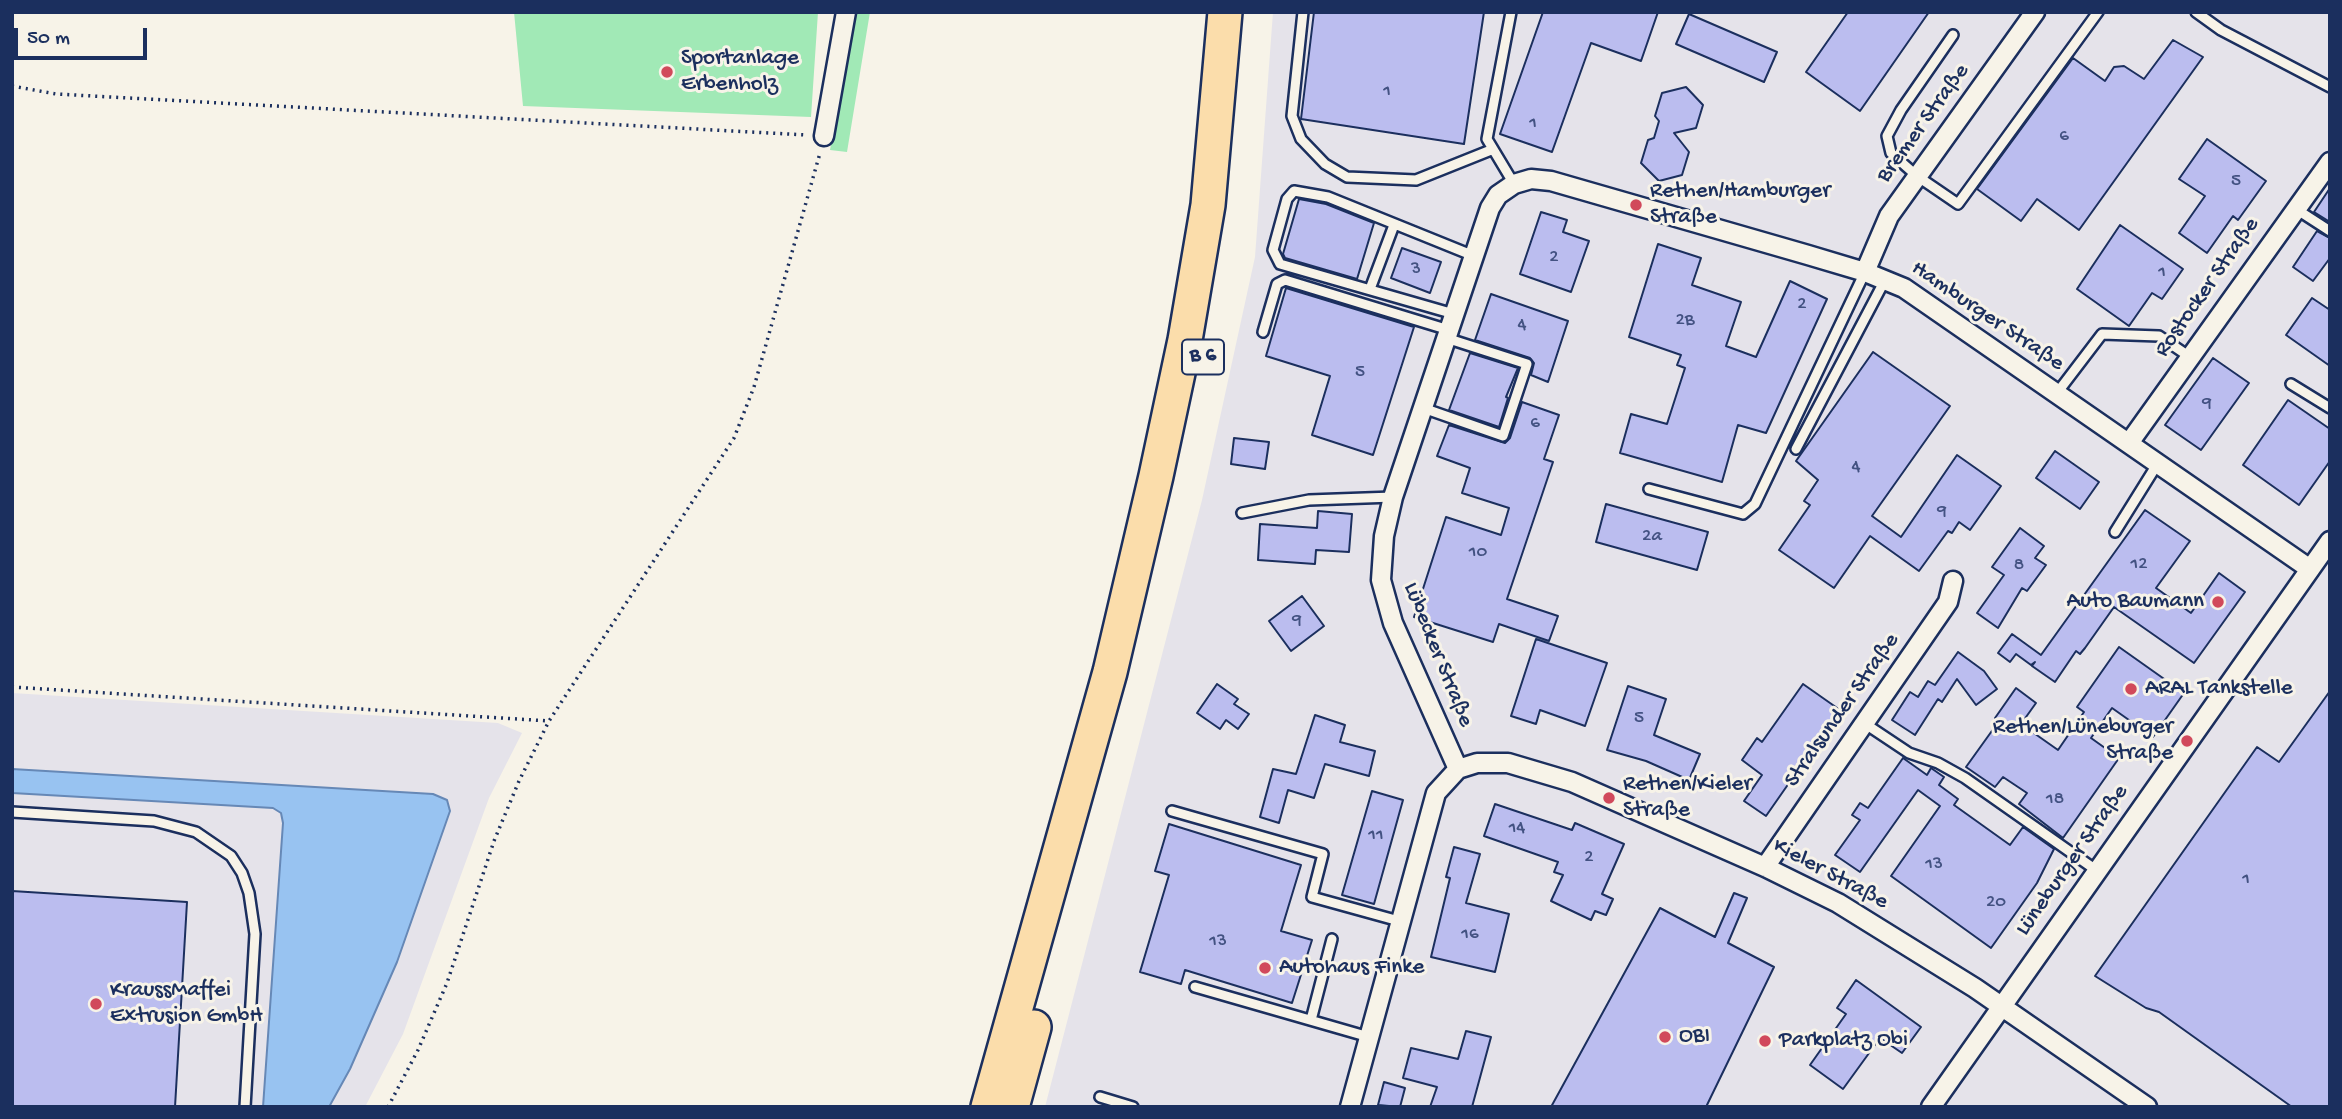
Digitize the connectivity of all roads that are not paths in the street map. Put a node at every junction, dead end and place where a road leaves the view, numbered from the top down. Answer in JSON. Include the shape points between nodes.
{"nodes":[{"id":1,"x":846,"y":12,"type":"edge"},
{"id":2,"x":1225,"y":12,"type":"edge"},
{"id":3,"x":1244,"y":12,"type":"edge"},
{"id":4,"x":1303,"y":12,"type":"edge"},
{"id":5,"x":1511,"y":12,"type":"edge"},
{"id":6,"x":2035,"y":12,"type":"edge"},
{"id":7,"x":2098,"y":12,"type":"edge"},
{"id":8,"x":2196,"y":12,"type":"edge"},
{"id":9,"x":1953,"y":35,"type":"dead end"},
{"id":10,"x":2330,"y":87,"type":"edge"},
{"id":11,"x":824,"y":136,"type":"road end"},
{"id":12,"x":1491,"y":150,"type":"junction"},
{"id":13,"x":2330,"y":162,"type":"edge"},
{"id":14,"x":1917,"y":176,"type":"junction"},
{"id":15,"x":1514,"y":184,"type":"junction"},
{"id":16,"x":2294,"y":208,"type":"junction"},
{"id":17,"x":1394,"y":225,"type":"junction"},
{"id":18,"x":2330,"y":231,"type":"edge"},
{"id":19,"x":1474,"y":256,"type":"junction"},
{"id":20,"x":1865,"y":272,"type":"junction"},
{"id":21,"x":1885,"y":280,"type":"junction"},
{"id":22,"x":1370,"y":289,"type":"junction"},
{"id":23,"x":1450,"y":327,"type":"junction"},
{"id":24,"x":1263,"y":332,"type":"dead end"},
{"id":25,"x":2190,"y":356,"type":"junction"},
{"id":26,"x":2291,"y":384,"type":"dead end"},
{"id":27,"x":2057,"y":393,"type":"junction"},
{"id":28,"x":1423,"y":408,"type":"junction"},
{"id":29,"x":2330,"y":408,"type":"edge"},
{"id":30,"x":2129,"y":443,"type":"junction"},
{"id":31,"x":1796,"y":449,"type":"dead end"},
{"id":32,"x":2158,"y":463,"type":"junction"},
{"id":33,"x":1649,"y":489,"type":"dead end"},
{"id":34,"x":1393,"y":497,"type":"junction"},
{"id":35,"x":1242,"y":513,"type":"dead end"},
{"id":36,"x":2115,"y":532,"type":"dead end"},
{"id":37,"x":2330,"y":541,"type":"edge"},
{"id":38,"x":2310,"y":569,"type":"junction"},
{"id":39,"x":1953,"y":580,"type":"dead end"},
{"id":40,"x":1864,"y":723,"type":"junction"},
{"id":41,"x":1458,"y":769,"type":"junction"},
{"id":42,"x":1172,"y":811,"type":"dead end"},
{"id":43,"x":12,"y":812,"type":"edge"},
{"id":44,"x":1765,"y":867,"type":"junction"},
{"id":45,"x":2096,"y":870,"type":"junction"},
{"id":46,"x":1399,"y":922,"type":"junction"},
{"id":47,"x":1332,"y":939,"type":"dead end"},
{"id":48,"x":1195,"y":987,"type":"dead end"},
{"id":49,"x":2002,"y":1006,"type":"junction"},
{"id":50,"x":1311,"y":1020,"type":"junction"},
{"id":51,"x":1368,"y":1037,"type":"junction"},
{"id":52,"x":1100,"y":1097,"type":"dead end"},
{"id":53,"x":1006,"y":1106,"type":"edge"},
{"id":54,"x":245,"y":1107,"type":"edge"},
{"id":55,"x":1133,"y":1107,"type":"edge"},
{"id":56,"x":1350,"y":1107,"type":"edge"},
{"id":57,"x":1930,"y":1107,"type":"edge"},
{"id":58,"x":2147,"y":1107,"type":"edge"}],
"edges":[{"from":1,"to":11,"type":"street"},
{"from":2,"to":53,"type":"highway","number":"B 6","via":[[1208,205],[1185,340]]},
{"from":3,"to":53,"type":"highway","number":"B 6","via":[[1226,207],[1207,342],[1181,464],[1120,709]]},
{"from":4,"to":12,"type":"lane","via":[[1292,117],[1301,139],[1325,164],[1347,177],[1416,180]]},
{"from":5,"to":12,"type":"lane","via":[[1487,139]]},
{"from":6,"to":14,"type":"street","name":"Bremer Straße"},
{"from":7,"to":14,"type":"lane","via":[[1958,204]]},
{"from":8,"to":10,"type":"lane"},
{"from":9,"to":14,"type":"lane","via":[[1887,136],[1891,153]]},
{"from":12,"to":15,"type":"lane"},
{"from":13,"to":16,"type":"street","name":"Rostocker Straße"},
{"from":14,"to":20,"type":"street","name":"Bremer Straße","via":[[1889,216]]},
{"from":15,"to":19,"type":"street","name":"Lübecker Straße","via":[[1498,195],[1490,208]]},
{"from":15,"to":20,"type":"street","name":"Hamburger Straße","via":[[1531,179],[1551,181]]},
{"from":16,"to":18,"type":"lane"},
{"from":16,"to":25,"type":"street","name":"Rostocker Straße"},
{"from":17,"to":19,"type":"lane"},
{"from":17,"to":22,"type":"lane"},
{"from":17,"to":22,"type":"lane","via":[[1328,197],[1294,191],[1287,199],[1273,250],[1280,264]]},
{"from":19,"to":23,"type":"street","name":"Lübecker Straße"},
{"from":20,"to":21,"type":"street","name":"Hamburger Straße"},
{"from":20,"to":33,"type":"lane","via":[[1755,504],[1743,514]]},
{"from":21,"to":27,"type":"street","name":"Hamburger Straße","via":[[1904,288]]},
{"from":21,"to":31,"type":"lane"},
{"from":22,"to":23,"type":"lane"},
{"from":23,"to":24,"type":"lane","via":[[1285,280],[1277,284]]},
{"from":23,"to":28,"type":"street","name":"Lübecker Straße"},
{"from":23,"to":28,"type":"lane","via":[[1527,364],[1503,436]]},
{"from":25,"to":27,"type":"lane","via":[[2159,336],[2102,334]]},
{"from":25,"to":30,"type":"street","name":"Rostocker Straße"},
{"from":26,"to":29,"type":"lane"},
{"from":27,"to":30,"type":"street","name":"Hamburger Straße"},
{"from":28,"to":34,"type":"street","name":"Lübecker Straße"},
{"from":30,"to":32,"type":"street","name":"Hamburger Straße"},
{"from":32,"to":36,"type":"lane"},
{"from":32,"to":38,"type":"street","name":"Hamburger Straße"},
{"from":34,"to":35,"type":"lane","via":[[1309,500]]},
{"from":34,"to":41,"type":"street","name":"Lübecker Straße","via":[[1381,580],[1393,623]]},
{"from":37,"to":38,"type":"street","name":"Lüneburger Straße"},
{"from":38,"to":45,"type":"street","name":"Lüneburger Straße"},
{"from":39,"to":40,"type":"street","name":"Stralsunder Straße","via":[[1948,602]]},
{"from":40,"to":44,"type":"street","name":"Stralsunder Straße"},
{"from":40,"to":45,"type":"lane","via":[[1909,753],[1965,778]]},
{"from":41,"to":44,"type":"street","name":"Kieler Straße","via":[[1477,763],[1508,763],[1572,782]]},
{"from":41,"to":46,"type":"street","via":[[1436,793]]},
{"from":42,"to":46,"type":"lane","via":[[1323,853],[1312,897]]},
{"from":43,"to":54,"type":"lane","via":[[154,821],[196,832],[231,856],[249,893],[255,934]]},
{"from":44,"to":49,"type":"street","name":"Kieler Straße","via":[[1838,903]]},
{"from":45,"to":49,"type":"street","name":"Lüneburger Straße"},
{"from":46,"to":51,"type":"street"},
{"from":47,"to":50,"type":"lane"},
{"from":48,"to":50,"type":"lane"},
{"from":49,"to":57,"type":"street","name":"Lüneburger Straße"},
{"from":49,"to":58,"type":"street","name":"Kieler Straße"},
{"from":50,"to":51,"type":"lane"},
{"from":51,"to":56,"type":"street"},
{"from":52,"to":55,"type":"lane"}]}
